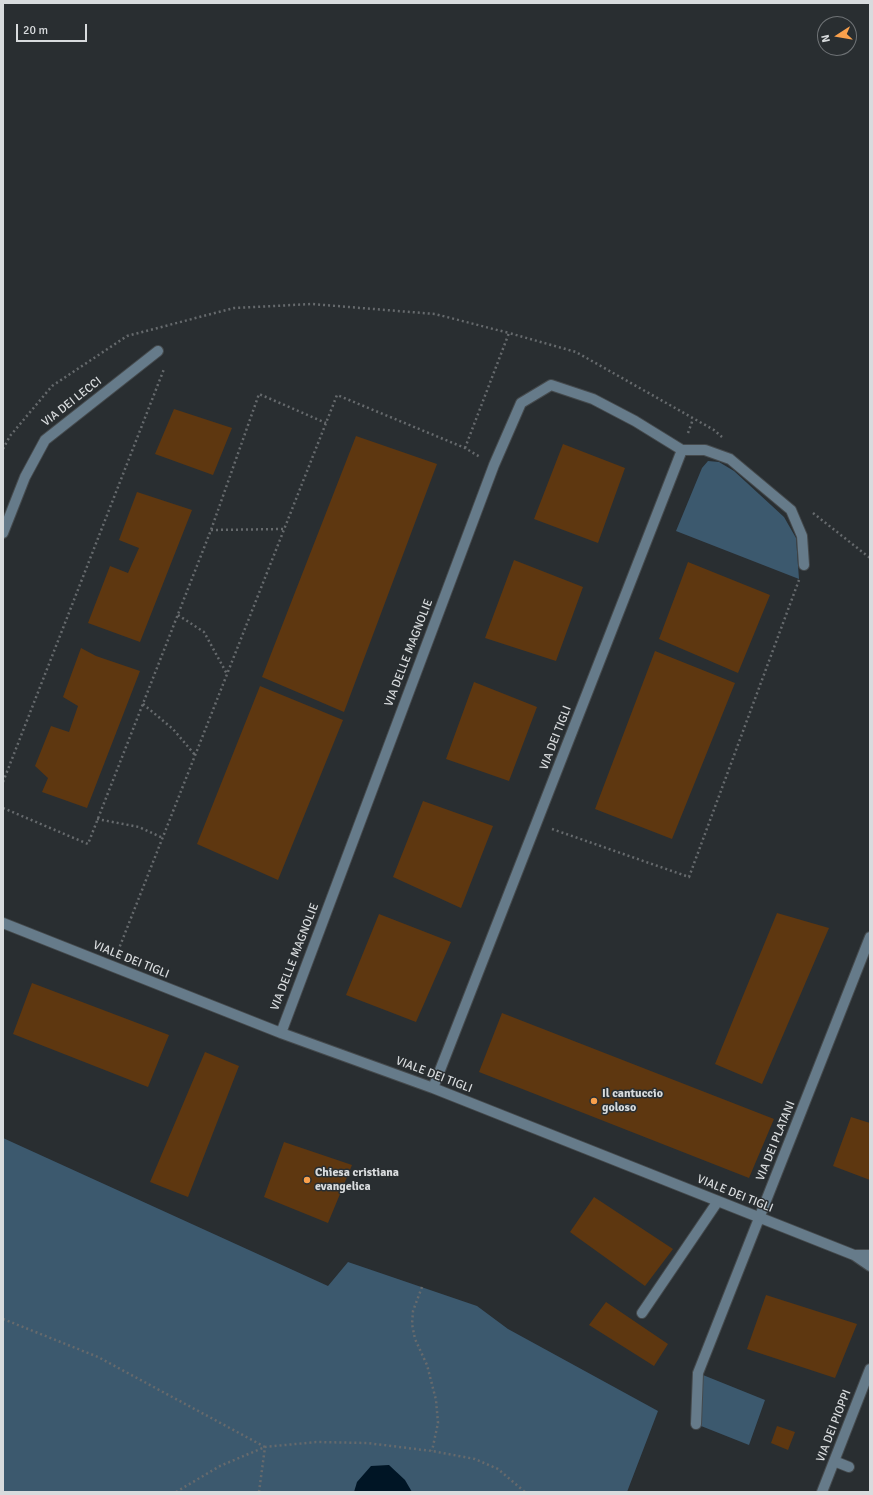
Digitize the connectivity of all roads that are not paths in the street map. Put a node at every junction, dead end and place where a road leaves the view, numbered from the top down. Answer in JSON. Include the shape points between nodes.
{"nodes":[{"id":1,"x":158,"y":351,"type":"dead end"},
{"id":2,"x":682,"y":450,"type":"junction"},
{"id":3,"x":3,"y":533,"type":"edge"},
{"id":4,"x":804,"y":565,"type":"road end"},
{"id":5,"x":3,"y":923,"type":"edge"},
{"id":6,"x":870,"y":937,"type":"edge"},
{"id":7,"x":280,"y":1033,"type":"junction"},
{"id":8,"x":433,"y":1088,"type":"junction"},
{"id":9,"x":718,"y":1201,"type":"junction"},
{"id":10,"x":759,"y":1217,"type":"junction"},
{"id":11,"x":854,"y":1255,"type":"junction"},
{"id":12,"x":870,"y":1255,"type":"edge"},
{"id":13,"x":870,"y":1266,"type":"edge"},
{"id":14,"x":642,"y":1314,"type":"dead end"},
{"id":15,"x":870,"y":1368,"type":"edge"},
{"id":16,"x":696,"y":1424,"type":"dead end"},
{"id":17,"x":834,"y":1461,"type":"junction"},
{"id":18,"x":849,"y":1467,"type":"dead end"},
{"id":19,"x":822,"y":1492,"type":"edge"}],
"edges":[{"from":1,"to":3,"type":"street","name":"VIA DEI LECCI","via":[[45,440],[25,476]]},
{"from":2,"to":4,"type":"street","via":[[705,450],[730,459],[791,510],[802,536]]},
{"from":2,"to":7,"type":"street","name":"VIA DELLE MAGNOLIE","via":[[593,399],[551,385],[521,403],[494,465]]},
{"from":2,"to":8,"type":"street","name":"VIA DEI TIGLI"},
{"from":5,"to":7,"type":"street","name":"VIALE DEI TIGLI"},
{"from":6,"to":10,"type":"street","name":"VIA DEI PLATANI"},
{"from":7,"to":8,"type":"street","name":"VIALE DEI TIGLI"},
{"from":8,"to":9,"type":"street","name":"VIALE DEI TIGLI"},
{"from":9,"to":10,"type":"street","name":"VIALE DEI TIGLI"},
{"from":9,"to":14,"type":"street"},
{"from":10,"to":11,"type":"street","name":"VIALE DEI TIGLI"},
{"from":10,"to":16,"type":"street","name":"VIA DEI PLATANI","via":[[698,1373]]},
{"from":11,"to":12,"type":"street","name":"VIALE DEI TIGLI"},
{"from":11,"to":13,"type":"street","name":"VIALE DEI TIGLI"},
{"from":15,"to":17,"type":"street","name":"VIA DEI PIOPPI"},
{"from":17,"to":18,"type":"street"},
{"from":17,"to":19,"type":"street","name":"VIA DEI PIOPPI"}]}
